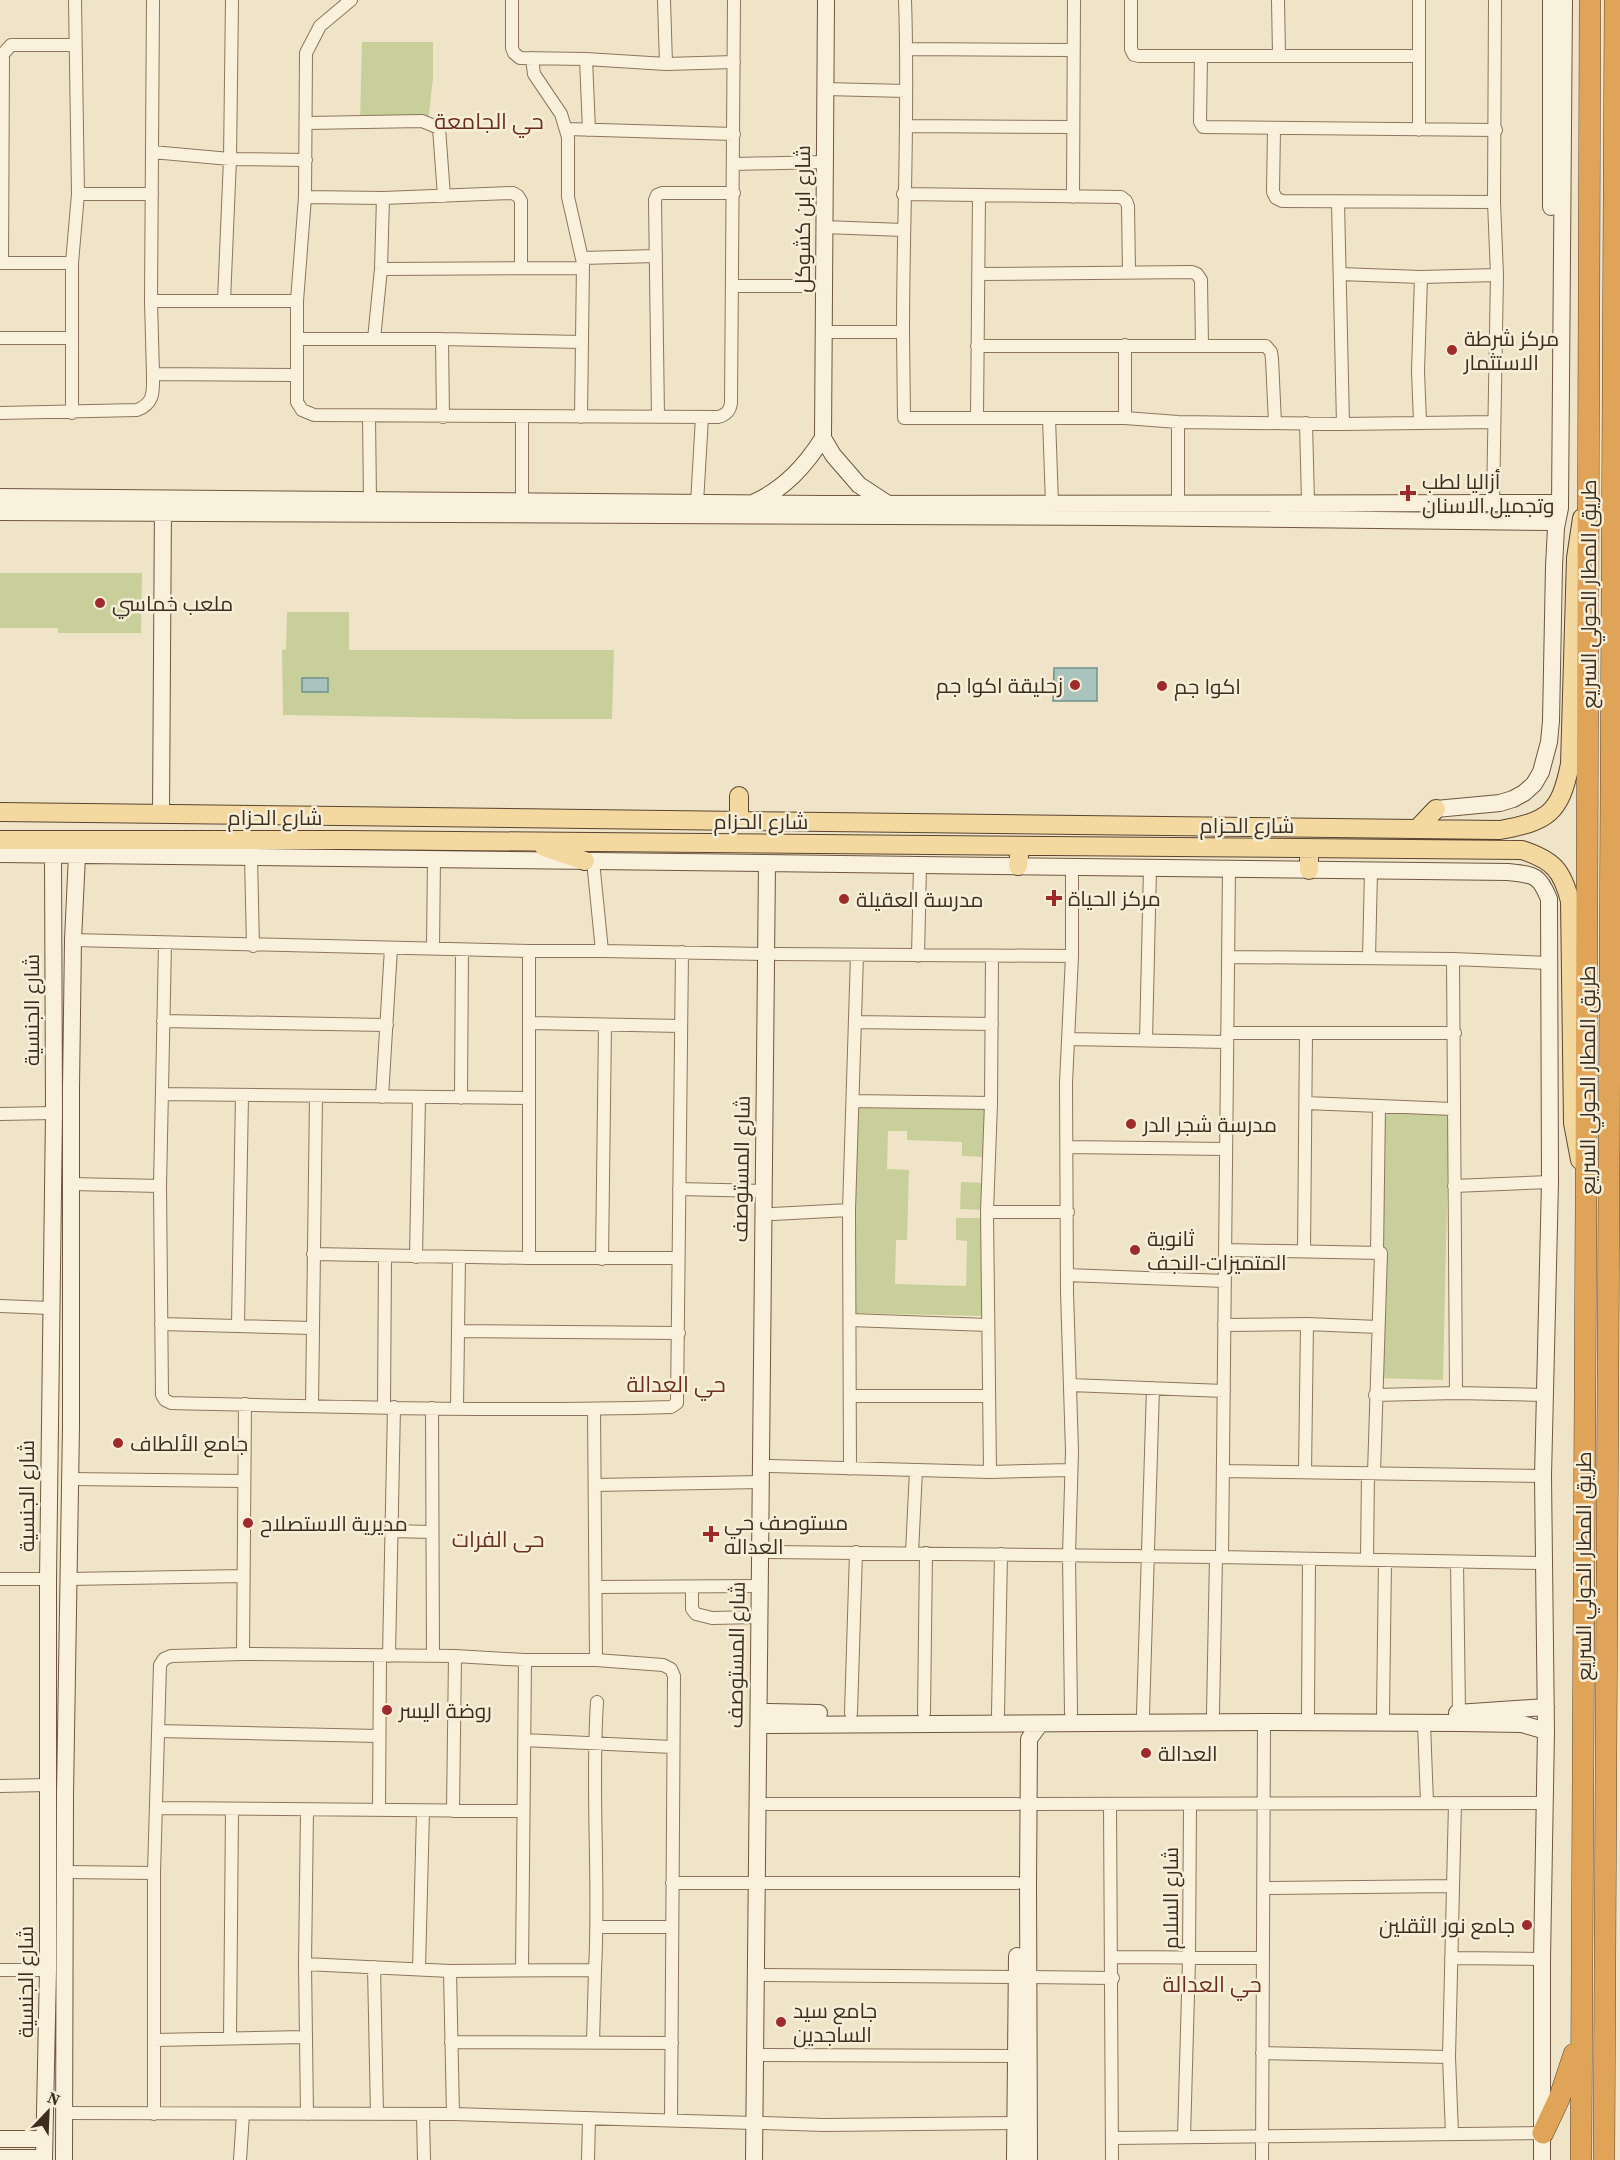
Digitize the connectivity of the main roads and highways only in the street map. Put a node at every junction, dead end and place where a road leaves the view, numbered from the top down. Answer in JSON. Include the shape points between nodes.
{"nodes":[{"id":1,"x":1590,"y":0,"type":"edge"},
{"id":2,"x":1615,"y":0,"type":"edge"},
{"id":3,"x":1589,"y":490,"type":"junction"},
{"id":4,"x":739,"y":796,"type":"dead end"},
{"id":5,"x":1436,"y":809,"type":"road end"},
{"id":6,"x":0,"y":812,"type":"edge"},
{"id":7,"x":301,"y":815,"type":"junction"},
{"id":8,"x":346,"y":816,"type":"junction"},
{"id":9,"x":739,"y":820,"type":"junction"},
{"id":10,"x":868,"y":822,"type":"junction"},
{"id":11,"x":911,"y":823,"type":"junction"},
{"id":12,"x":1417,"y":829,"type":"junction"},
{"id":13,"x":0,"y":840,"type":"edge"},
{"id":14,"x":304,"y":840,"type":"junction"},
{"id":15,"x":347,"y":840,"type":"junction"},
{"id":16,"x":528,"y":842,"type":"junction"},
{"id":17,"x":868,"y":844,"type":"junction"},
{"id":18,"x":911,"y":844,"type":"junction"},
{"id":19,"x":1020,"y":846,"type":"junction"},
{"id":20,"x":1310,"y":848,"type":"junction"},
{"id":21,"x":589,"y":861,"type":"road end"},
{"id":22,"x":1018,"y":866,"type":"road end"},
{"id":23,"x":1308,"y":870,"type":"road end"},
{"id":24,"x":1586,"y":1200,"type":"junction"},
{"id":25,"x":1582,"y":1685,"type":"junction"},
{"id":26,"x":1607,"y":1687,"type":"junction"},
{"id":27,"x":1583,"y":1720,"type":"junction"},
{"id":28,"x":1606,"y":1720,"type":"junction"},
{"id":29,"x":1581,"y":2027,"type":"junction"},
{"id":30,"x":1543,"y":2133,"type":"road end"},
{"id":31,"x":1581,"y":2160,"type":"edge"},
{"id":32,"x":1604,"y":2160,"type":"edge"}],
"edges":[{"from":1,"to":3,"type":"highway","name":"طريق المطار الحولي السريع"},
{"from":2,"to":26,"type":"highway","name":"طريق المطار الحولي السريع"},
{"from":3,"to":12,"type":"main road","name":"شارع الحزام","via":[[1576,558],[1570,764],[1557,805],[1530,825],[1500,830]]},
{"from":3,"to":24,"type":"highway","name":"طريق المطار الحولي السريع"},
{"from":4,"to":9,"type":"main road"},
{"from":5,"to":12,"type":"main road"},
{"from":6,"to":7,"type":"main road","name":"شارع الحزام"},
{"from":7,"to":8,"type":"main road","name":"شارع الحزام"},
{"from":7,"to":14,"type":"main road","via":[[309,818],[314,828]]},
{"from":8,"to":9,"type":"main road","name":"شارع الحزام"},
{"from":8,"to":15,"type":"main road","via":[[339,820],[336,831]]},
{"from":9,"to":10,"type":"main road","name":"شارع الحزام"},
{"from":10,"to":11,"type":"main road","name":"شارع الحزام"},
{"from":10,"to":17,"type":"main road","via":[[879,833]]},
{"from":11,"to":12,"type":"main road","name":"شارع الحزام"},
{"from":11,"to":18,"type":"main road","via":[[905,825],[901,834]]},
{"from":13,"to":14,"type":"main road","name":"شارع الحزام"},
{"from":14,"to":15,"type":"main road","name":"شارع الحزام"},
{"from":15,"to":16,"type":"main road","name":"شارع الحزام"},
{"from":16,"to":17,"type":"main road","name":"شارع الحزام"},
{"from":16,"to":21,"type":"main road"},
{"from":17,"to":18,"type":"main road","name":"شارع الحزام"},
{"from":18,"to":19,"type":"main road","name":"شارع الحزام"},
{"from":19,"to":20,"type":"main road","name":"شارع الحزام"},
{"from":19,"to":22,"type":"main road"},
{"from":20,"to":23,"type":"main road"},
{"from":20,"to":24,"type":"main road","name":"شارع الحزام","via":[[1522,850],[1541,856],[1558,869],[1570,901],[1573,1123]]},
{"from":24,"to":25,"type":"highway","name":"طريق المطار الحولي السريع"},
{"from":25,"to":26,"type":"highway","via":[[1592,1693]]},
{"from":25,"to":27,"type":"highway","name":"طريق المطار الحولي السريع"},
{"from":26,"to":28,"type":"highway","name":"طريق المطار الحولي السريع"},
{"from":27,"to":28,"type":"highway","via":[[1596,1714]]},
{"from":27,"to":29,"type":"highway","name":"طريق المطار الحولي السريع"},
{"from":28,"to":32,"type":"highway","name":"طريق المطار الحولي السريع"},
{"from":29,"to":30,"type":"highway","via":[[1569,2070]]},
{"from":29,"to":31,"type":"highway","name":"طريق المطار الحولي السريع"}]}
